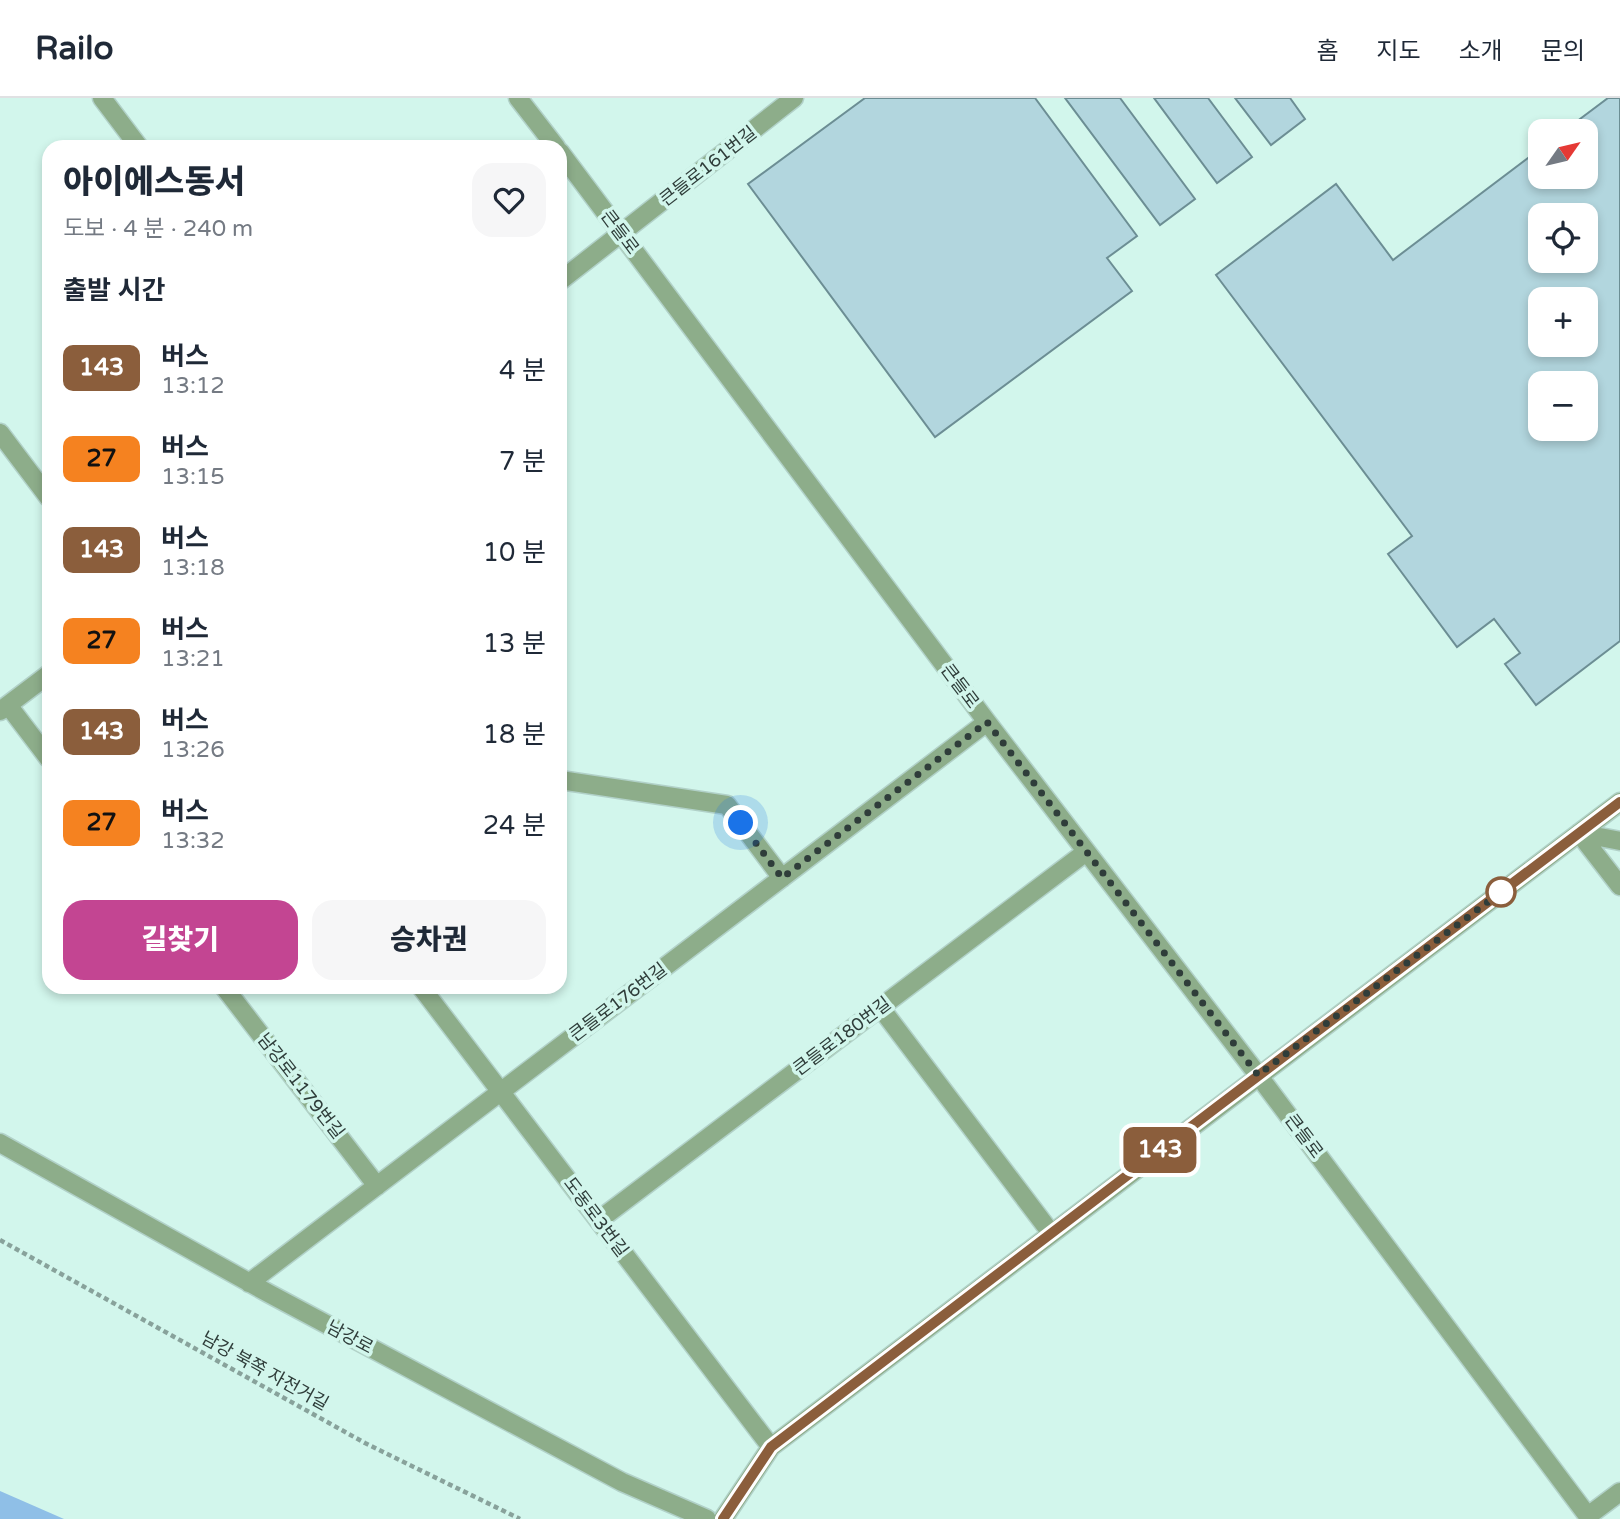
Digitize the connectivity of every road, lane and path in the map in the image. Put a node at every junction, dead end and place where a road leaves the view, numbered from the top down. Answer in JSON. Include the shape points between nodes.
{"nodes":[{"id":1,"x":102,"y":98,"type":"edge"},
{"id":2,"x":518,"y":98,"type":"edge"},
{"id":3,"x":794,"y":98,"type":"edge"},
{"id":4,"x":134,"y":140,"type":"edge"},
{"id":5,"x":551,"y":140,"type":"edge"},
{"id":6,"x":567,"y":161,"type":"edge"},
{"id":7,"x":622,"y":234,"type":"junction"},
{"id":8,"x":567,"y":276,"type":"edge"},
{"id":9,"x":0,"y":433,"type":"edge"},
{"id":10,"x":42,"y":489,"type":"edge"},
{"id":11,"x":42,"y":679,"type":"edge"},
{"id":12,"x":4,"y":708,"type":"edge"},
{"id":13,"x":987,"y":722,"type":"junction"},
{"id":14,"x":42,"y":751,"type":"edge"},
{"id":15,"x":567,"y":781,"type":"edge"},
{"id":16,"x":1620,"y":802,"type":"edge"},
{"id":17,"x":1579,"y":833,"type":"junction"},
{"id":18,"x":1620,"y":841,"type":"edge"},
{"id":19,"x":1086,"y":852,"type":"junction"},
{"id":20,"x":782,"y":878,"type":"junction"},
{"id":21,"x":1620,"y":886,"type":"edge"},
{"id":22,"x":230,"y":994,"type":"edge"},
{"id":23,"x":426,"y":994,"type":"edge"},
{"id":24,"x":880,"y":1007,"type":"junction"},
{"id":25,"x":1258,"y":1075,"type":"junction"},
{"id":26,"x":500,"y":1092,"type":"junction"},
{"id":27,"x":0,"y":1143,"type":"edge"},
{"id":28,"x":377,"y":1186,"type":"junction"},
{"id":29,"x":599,"y":1220,"type":"junction"},
{"id":30,"x":1051,"y":1233,"type":"junction"},
{"id":31,"x":0,"y":1240,"type":"edge"},
{"id":32,"x":249,"y":1283,"type":"junction"},
{"id":33,"x":771,"y":1447,"type":"junction"},
{"id":34,"x":1620,"y":1492,"type":"edge"},
{"id":35,"x":1589,"y":1518,"type":"edge"},
{"id":36,"x":520,"y":1519,"type":"edge"},
{"id":37,"x":707,"y":1519,"type":"edge"},
{"id":38,"x":723,"y":1519,"type":"edge"}],
"edges":[{"from":1,"to":4,"type":"street"},
{"from":2,"to":5,"type":"street"},
{"from":3,"to":7,"type":"street","name":"큰들로161번길"},
{"from":6,"to":7,"type":"street","name":"큰들로"},
{"from":7,"to":8,"type":"street","name":"큰들로161번길"},
{"from":7,"to":13,"type":"street","name":"큰들로"},
{"from":9,"to":10,"type":"street"},
{"from":11,"to":12,"type":"street"},
{"from":12,"to":14,"type":"street"},
{"from":13,"to":19,"type":"street","name":"큰들로"},
{"from":13,"to":20,"type":"street","name":"큰들로176번길"},
{"from":15,"to":20,"type":"street","via":[[727,805]]},
{"from":16,"to":17,"type":"street"},
{"from":17,"to":18,"type":"street"},
{"from":17,"to":21,"type":"street"},
{"from":17,"to":25,"type":"street"},
{"from":19,"to":24,"type":"street","name":"큰들로180번길"},
{"from":19,"to":25,"type":"street","name":"큰들로"},
{"from":20,"to":26,"type":"street","name":"큰들로176번길"},
{"from":22,"to":28,"type":"street","name":"남강로1179번길"},
{"from":23,"to":26,"type":"street","name":"도동로3번길"},
{"from":24,"to":29,"type":"street","name":"큰들로180번길"},
{"from":24,"to":30,"type":"street"},
{"from":25,"to":30,"type":"street"},
{"from":25,"to":35,"type":"street","name":"큰들로"},
{"from":26,"to":28,"type":"street","name":"큰들로176번길"},
{"from":26,"to":29,"type":"street","name":"도동로3번길"},
{"from":27,"to":32,"type":"street","name":"남강로"},
{"from":28,"to":32,"type":"street","name":"큰들로176번길"},
{"from":29,"to":33,"type":"street","name":"도동로3번길"},
{"from":30,"to":33,"type":"street"},
{"from":31,"to":36,"type":"path","name":"남강 북쪽 자전거길","via":[[365,1443]]},
{"from":32,"to":37,"type":"street","name":"남강로","via":[[622,1482]]},
{"from":33,"to":38,"type":"street"},
{"from":34,"to":35,"type":"street"}]}
